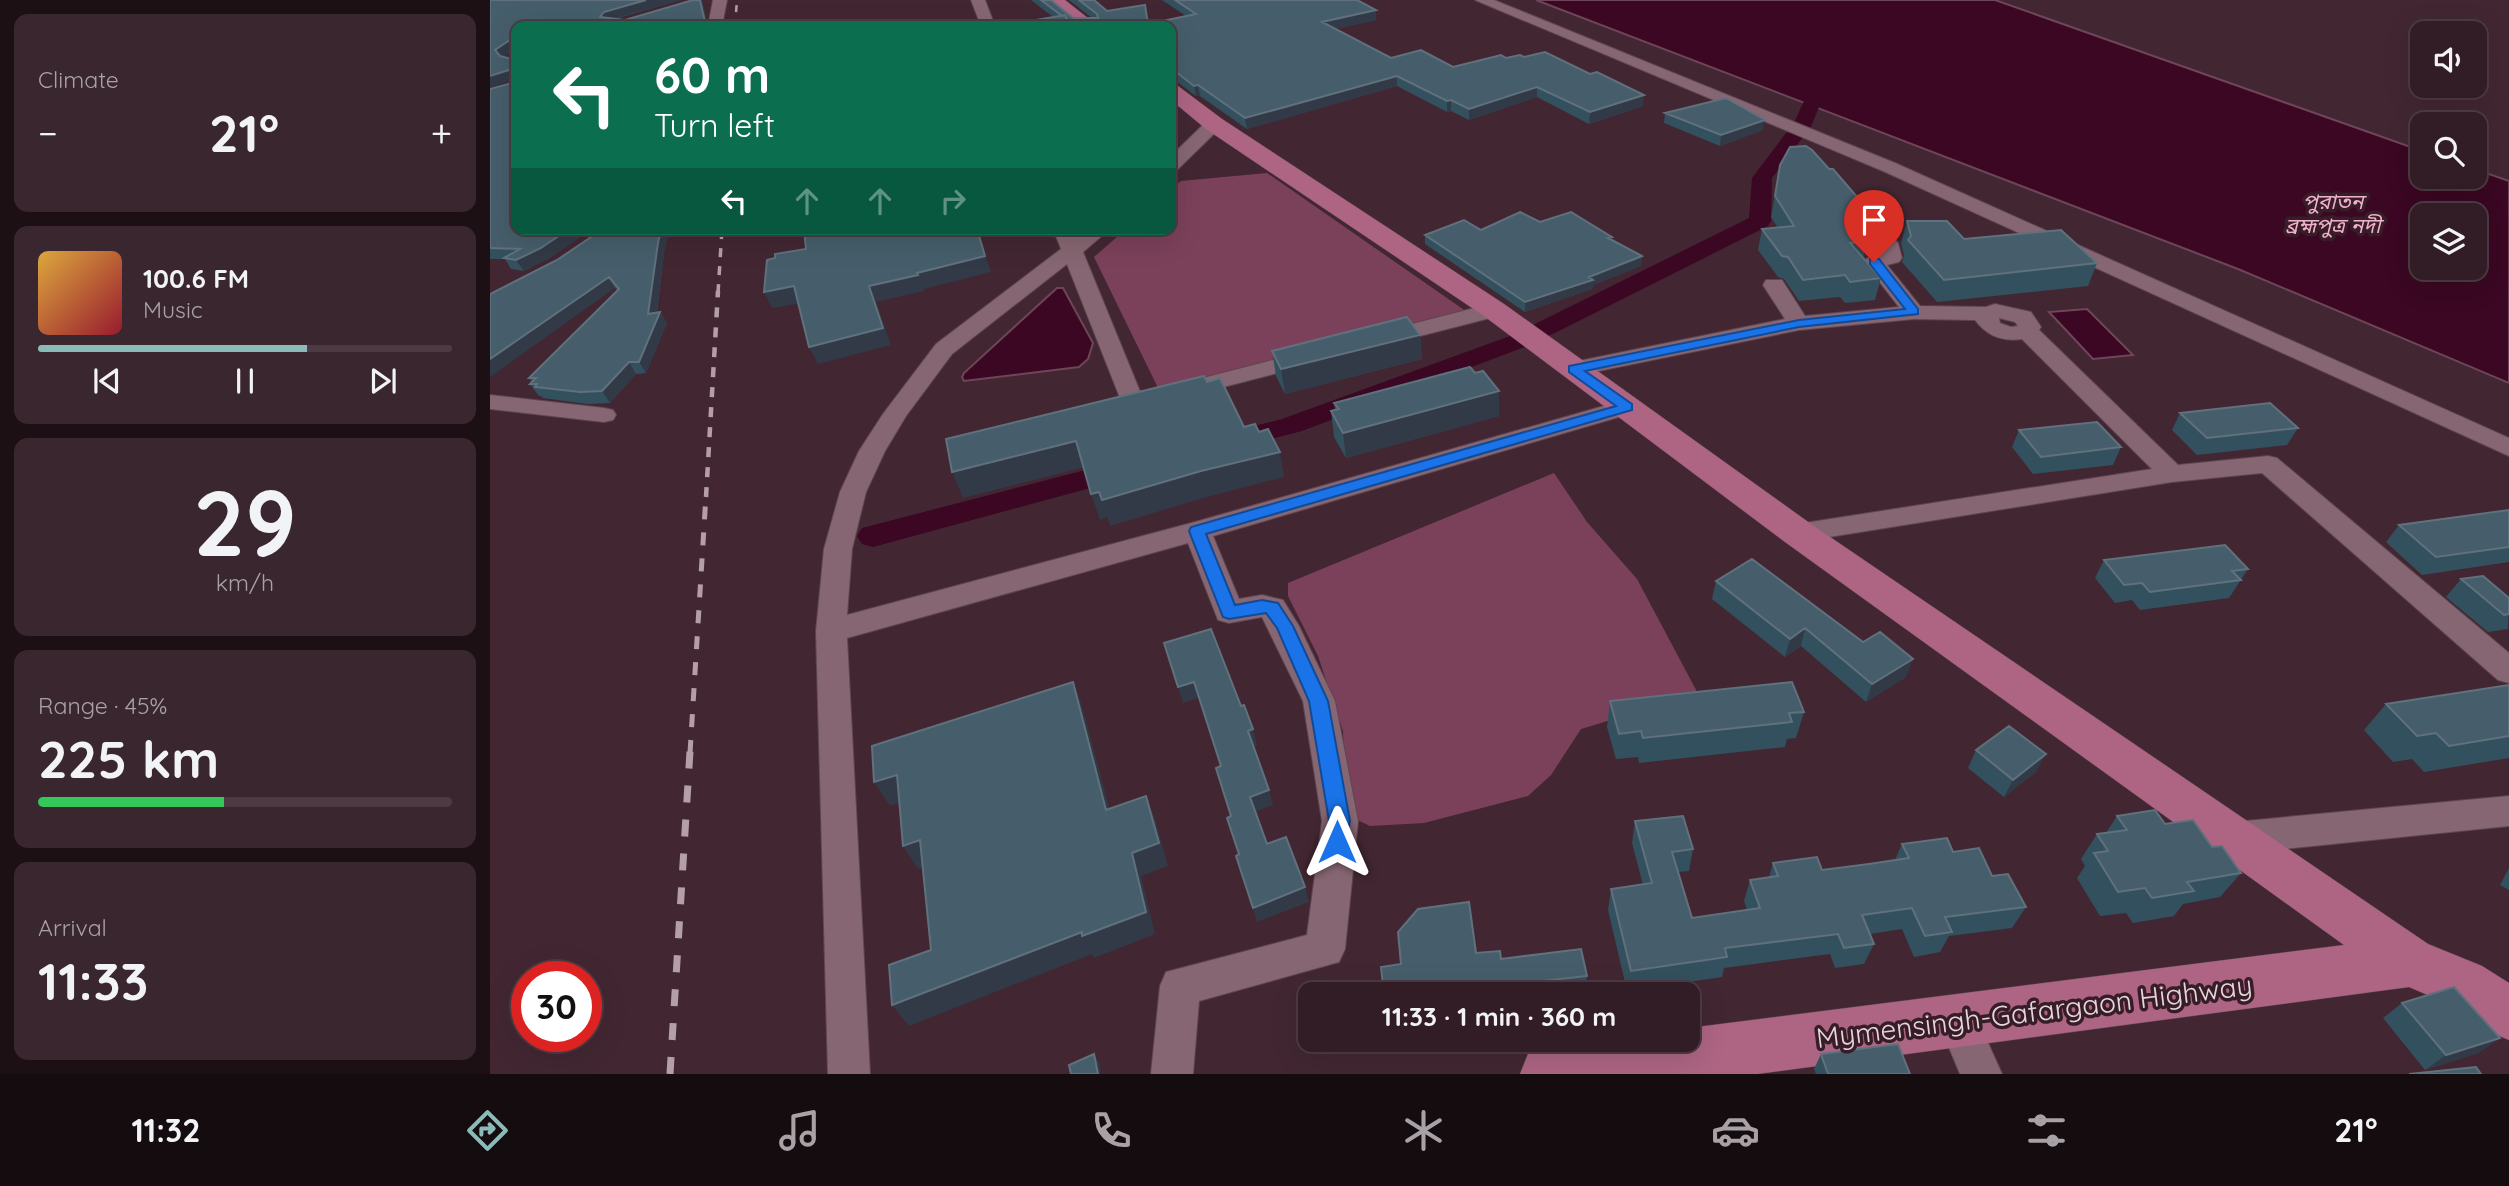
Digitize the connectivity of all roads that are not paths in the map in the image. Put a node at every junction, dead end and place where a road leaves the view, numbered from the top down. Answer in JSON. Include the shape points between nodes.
{"nodes":[{"id":1,"x":720,"y":0,"type":"edge"},
{"id":2,"x":978,"y":0,"type":"edge"},
{"id":3,"x":1054,"y":0,"type":"edge"},
{"id":4,"x":1482,"y":0,"type":"edge"},
{"id":5,"x":716,"y":21,"type":"edge"},
{"id":6,"x":986,"y":21,"type":"edge"},
{"id":7,"x":1082,"y":21,"type":"edge"},
{"id":8,"x":1176,"y":99,"type":"edge"},
{"id":9,"x":1214,"y":124,"type":"junction"},
{"id":10,"x":1176,"y":161,"type":"edge"},
{"id":11,"x":1849,"y":198,"type":"edge"},
{"id":12,"x":1068,"y":240,"type":"edge"},
{"id":13,"x":1774,"y":285,"type":"dead end"},
{"id":14,"x":1494,"y":310,"type":"junction"},
{"id":15,"x":1914,"y":312,"type":"junction"},
{"id":16,"x":1799,"y":323,"type":"junction"},
{"id":17,"x":1360,"y":345,"type":"edge"},
{"id":18,"x":1334,"y":351,"type":"edge"},
{"id":19,"x":1574,"y":369,"type":"junction"},
{"id":20,"x":490,"y":402,"type":"edge"},
{"id":21,"x":1627,"y":407,"type":"junction"},
{"id":22,"x":604,"y":415,"type":"dead end"},
{"id":23,"x":2509,"y":448,"type":"edge"},
{"id":24,"x":2172,"y":474,"type":"junction"},
{"id":25,"x":1197,"y":531,"type":"junction"},
{"id":26,"x":1798,"y":533,"type":"junction"},
{"id":27,"x":831,"y":631,"type":"junction"},
{"id":28,"x":2509,"y":671,"type":"edge"},
{"id":29,"x":2509,"y":811,"type":"edge"},
{"id":30,"x":2234,"y":838,"type":"junction"},
{"id":31,"x":2410,"y":962,"type":"junction"},
{"id":32,"x":2509,"y":1013,"type":"edge"},
{"id":33,"x":1958,"y":1021,"type":"junction"},
{"id":34,"x":849,"y":1074,"type":"edge"},
{"id":35,"x":1172,"y":1074,"type":"edge"},
{"id":36,"x":1548,"y":1074,"type":"edge"},
{"id":37,"x":1981,"y":1074,"type":"edge"}],
"edges":[{"from":1,"to":5,"type":"street"},
{"from":2,"to":6,"type":"street"},
{"from":3,"to":7,"type":"main road"},
{"from":4,"to":23,"type":"street","via":[[1889,167]]},
{"from":8,"to":9,"type":"main road"},
{"from":9,"to":10,"type":"street"},
{"from":9,"to":14,"type":"main road"},
{"from":11,"to":15,"type":"street","via":[[1891,247],[1892,258],[1874,262]]},
{"from":12,"to":18,"type":"street","via":[[1133,403]]},
{"from":12,"to":27,"type":"street","via":[[944,349],[872,451],[853,492],[838,549]]},
{"from":13,"to":16,"type":"street"},
{"from":14,"to":17,"type":"street"},
{"from":14,"to":19,"type":"main road"},
{"from":15,"to":16,"type":"street"},
{"from":15,"to":24,"type":"street","via":[[1988,314],[1987,323],[2000,332],[2027,331]]},
{"from":16,"to":19,"type":"street"},
{"from":19,"to":21,"type":"main road"},
{"from":20,"to":22,"type":"street"},
{"from":21,"to":25,"type":"street"},
{"from":21,"to":26,"type":"main road"},
{"from":24,"to":26,"type":"street"},
{"from":24,"to":28,"type":"street","via":[[2268,464]]},
{"from":25,"to":27,"type":"street"},
{"from":25,"to":35,"type":"street","via":[[1229,612],[1272,608],[1284,626],[1319,701],[1340,821],[1325,949],[1180,986]]},
{"from":26,"to":30,"type":"main road"},
{"from":27,"to":34,"type":"street"},
{"from":29,"to":30,"type":"street"},
{"from":30,"to":31,"type":"main road"},
{"from":31,"to":32,"type":"main road","name":"Mymensingh-Gafargaon Highway","via":[[2463,984]]},
{"from":31,"to":33,"type":"main road","name":"Mymensingh-Gafargaon Highway"},
{"from":33,"to":36,"type":"main road","name":"Mymensingh-Gafargaon Highway"},
{"from":33,"to":37,"type":"street"}]}
